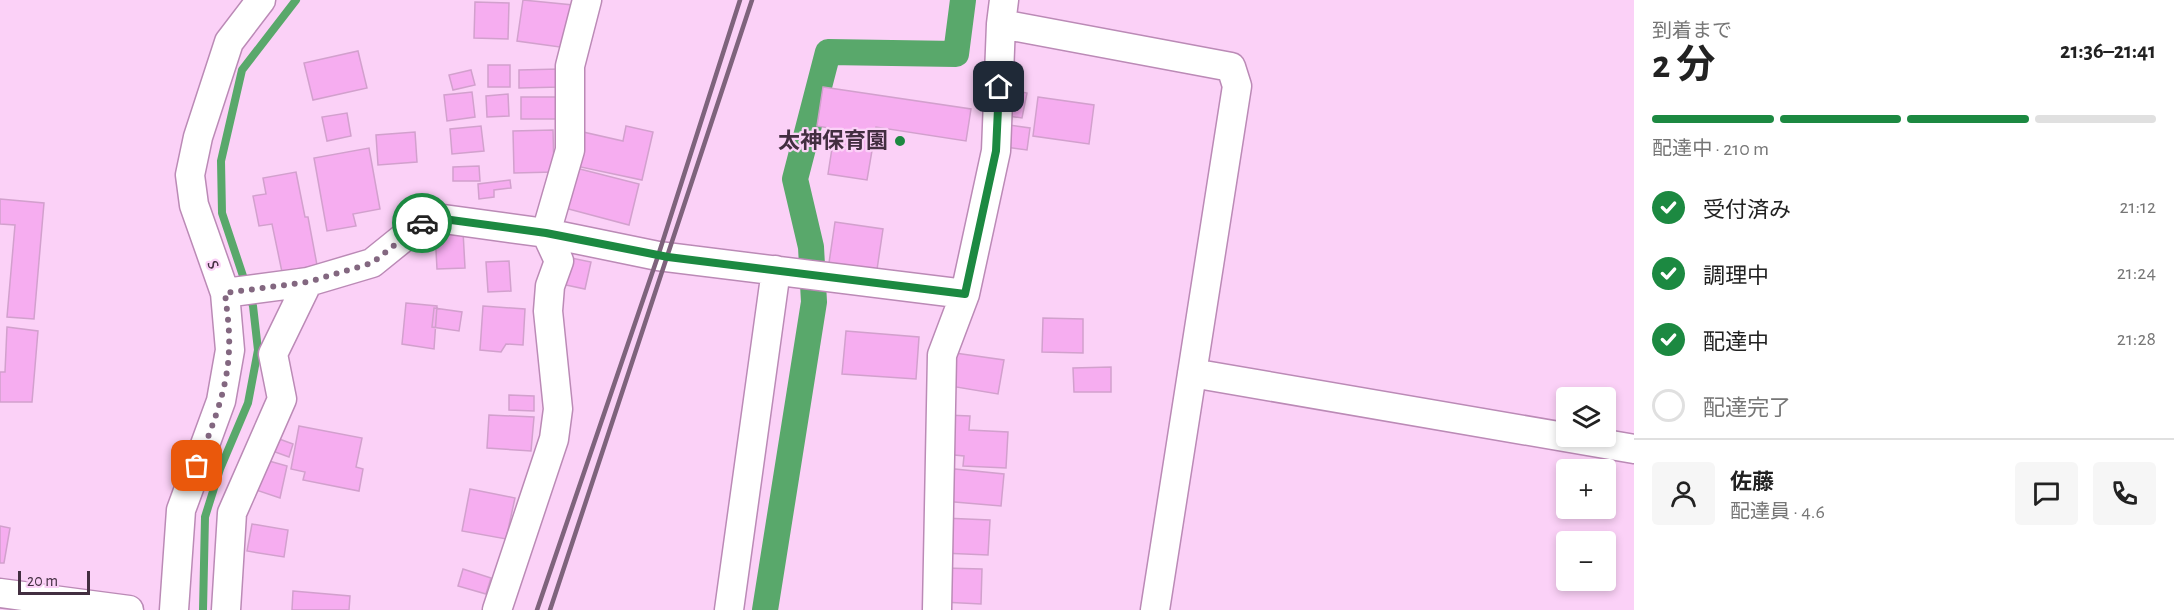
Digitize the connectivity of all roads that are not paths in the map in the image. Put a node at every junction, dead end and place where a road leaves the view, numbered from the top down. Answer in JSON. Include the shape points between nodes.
{"nodes":[{"id":1,"x":261,"y":0,"type":"edge"},
{"id":2,"x":587,"y":0,"type":"edge"},
{"id":3,"x":1003,"y":12,"type":"edge"},
{"id":4,"x":546,"y":233,"type":"junction"},
{"id":5,"x":776,"y":270,"type":"junction"},
{"id":6,"x":308,"y":282,"type":"junction"},
{"id":7,"x":225,"y":293,"type":"junction"},
{"id":8,"x":965,"y":294,"type":"junction"},
{"id":9,"x":1192,"y":373,"type":"junction"},
{"id":10,"x":1634,"y":449,"type":"edge"},
{"id":11,"x":0,"y":593,"type":"edge"},
{"id":12,"x":129,"y":610,"type":"edge"},
{"id":13,"x":174,"y":610,"type":"edge"},
{"id":14,"x":226,"y":610,"type":"edge"},
{"id":15,"x":497,"y":610,"type":"edge"},
{"id":16,"x":729,"y":610,"type":"edge"},
{"id":17,"x":937,"y":610,"type":"edge"},
{"id":18,"x":1155,"y":610,"type":"edge"}],
"edges":[{"from":1,"to":7,"type":"street","name":"s","via":[[229,42],[198,137],[190,175],[194,205]]},
{"from":2,"to":4,"type":"street","via":[[570,66],[570,150]]},
{"from":3,"to":8,"type":"street","via":[[996,151]]},
{"from":3,"to":9,"type":"street","via":[[1231,67],[1237,86]]},
{"from":4,"to":5,"type":"street","via":[[658,256]]},
{"from":4,"to":6,"type":"street","via":[[429,217],[372,263]]},
{"from":4,"to":15,"type":"street","via":[[559,261],[550,286],[548,311],[558,409],[554,439]]},
{"from":5,"to":8,"type":"street"},
{"from":5,"to":16,"type":"street"},
{"from":6,"to":7,"type":"street"},
{"from":6,"to":14,"type":"street","via":[[273,354],[282,399],[232,513]]},
{"from":7,"to":13,"type":"street","name":"s","via":[[230,350],[221,401],[181,510]]},
{"from":8,"to":17,"type":"street","via":[[941,365]]},
{"from":9,"to":10,"type":"street"},
{"from":9,"to":18,"type":"street"},
{"from":11,"to":12,"type":"street"}]}
